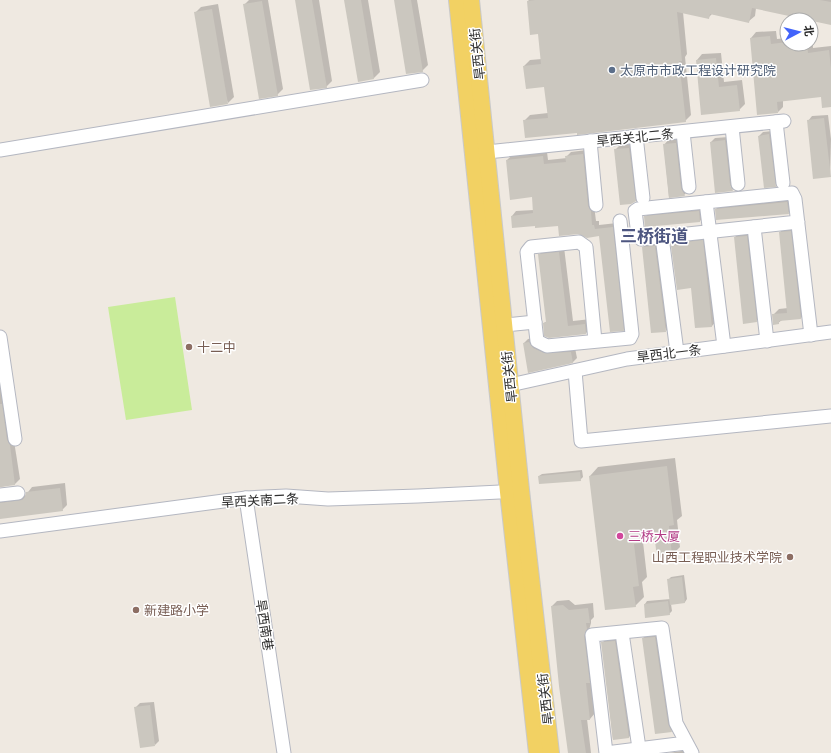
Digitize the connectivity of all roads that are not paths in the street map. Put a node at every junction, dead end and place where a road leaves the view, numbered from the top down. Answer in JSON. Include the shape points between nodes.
{"nodes":[{"id":1,"x":457,"y":0,"type":"edge"},
{"id":2,"x":471,"y":0,"type":"edge"},
{"id":3,"x":422,"y":80,"type":"dead end"},
{"id":4,"x":732,"y":127,"type":"junction"},
{"id":5,"x":683,"y":132,"type":"junction"},
{"id":6,"x":636,"y":136,"type":"junction"},
{"id":7,"x":590,"y":141,"type":"junction"},
{"id":8,"x":0,"y":150,"type":"edge"},
{"id":9,"x":487,"y":152,"type":"junction"},
{"id":10,"x":783,"y":183,"type":"dead end"},
{"id":11,"x":738,"y":184,"type":"dead end"},
{"id":12,"x":689,"y":187,"type":"dead end"},
{"id":13,"x":642,"y":198,"type":"dead end"},
{"id":14,"x":706,"y":202,"type":"junction"},
{"id":15,"x":596,"y":205,"type":"dead end"},
{"id":16,"x":620,"y":221,"type":"dead end"},
{"id":17,"x":798,"y":222,"type":"junction"},
{"id":18,"x":754,"y":227,"type":"junction"},
{"id":19,"x":710,"y":232,"type":"junction"},
{"id":20,"x":662,"y":237,"type":"junction"},
{"id":21,"x":535,"y":322,"type":"junction"},
{"id":22,"x":497,"y":326,"type":"junction"},
{"id":23,"x":831,"y":332,"type":"edge"},
{"id":24,"x":811,"y":335,"type":"junction"},
{"id":25,"x":0,"y":337,"type":"edge"},
{"id":26,"x":595,"y":341,"type":"junction"},
{"id":27,"x":767,"y":341,"type":"junction"},
{"id":28,"x":724,"y":346,"type":"junction"},
{"id":29,"x":677,"y":352,"type":"junction"},
{"id":30,"x":575,"y":371,"type":"junction"},
{"id":31,"x":510,"y":386,"type":"junction"},
{"id":32,"x":831,"y":416,"type":"edge"},
{"id":33,"x":15,"y":439,"type":"dead end"},
{"id":34,"x":514,"y":491,"type":"junction"},
{"id":35,"x":18,"y":493,"type":"dead end"},
{"id":36,"x":0,"y":495,"type":"edge"},
{"id":37,"x":246,"y":498,"type":"junction"},
{"id":38,"x":0,"y":531,"type":"edge"},
{"id":39,"x":622,"y":632,"type":"junction"},
{"id":40,"x":639,"y":748,"type":"junction"},
{"id":41,"x":689,"y":748,"type":"edge"},
{"id":42,"x":284,"y":753,"type":"edge"},
{"id":43,"x":537,"y":753,"type":"edge"},
{"id":44,"x":551,"y":753,"type":"edge"}],
"edges":[{"from":1,"to":22,"type":"main road","name":"旱西关街"},
{"from":2,"to":9,"type":"main road","name":"旱西关街"},
{"from":3,"to":8,"type":"street"},
{"from":4,"to":5,"type":"street","name":"旱西关北二条"},
{"from":4,"to":10,"type":"street","name":"旱西关北二条","via":[[780,121]]},
{"from":4,"to":11,"type":"street"},
{"from":5,"to":6,"type":"street","name":"旱西关北二条"},
{"from":5,"to":12,"type":"street"},
{"from":6,"to":7,"type":"street","name":"旱西关北二条"},
{"from":6,"to":13,"type":"street"},
{"from":7,"to":9,"type":"street","name":"旱西关北二条"},
{"from":7,"to":15,"type":"street"},
{"from":9,"to":22,"type":"main road","name":"旱西关街"},
{"from":14,"to":17,"type":"street","via":[[792,193]]},
{"from":14,"to":19,"type":"street"},
{"from":14,"to":20,"type":"street","via":[[635,211],[638,236],[641,239]]},
{"from":16,"to":26,"type":"street","via":[[632,334],[630,338]]},
{"from":17,"to":18,"type":"street"},
{"from":17,"to":24,"type":"street"},
{"from":18,"to":19,"type":"street"},
{"from":18,"to":27,"type":"street"},
{"from":19,"to":20,"type":"street"},
{"from":19,"to":28,"type":"street"},
{"from":20,"to":29,"type":"street"},
{"from":21,"to":22,"type":"street"},
{"from":21,"to":26,"type":"street","via":[[537,341],[547,346]]},
{"from":21,"to":26,"type":"street","via":[[527,252],[531,247],[580,242],[586,247]]},
{"from":22,"to":31,"type":"main road","name":"旱西关街"},
{"from":22,"to":34,"type":"main road","name":"旱西关街"},
{"from":23,"to":24,"type":"street","name":"旱西北一条"},
{"from":24,"to":27,"type":"street","name":"旱西北一条"},
{"from":25,"to":33,"type":"street"},
{"from":27,"to":28,"type":"street","name":"旱西北一条"},
{"from":28,"to":29,"type":"street","name":"旱西北一条"},
{"from":29,"to":30,"type":"street","name":"旱西北一条","via":[[627,359]]},
{"from":30,"to":31,"type":"street","name":"旱西北一条"},
{"from":30,"to":32,"type":"street","via":[[581,441]]},
{"from":31,"to":34,"type":"main road","name":"旱西关街"},
{"from":34,"to":37,"type":"street","name":"旱西关南二条","via":[[328,499],[286,496]]},
{"from":34,"to":43,"type":"main road","name":"旱西关街"},
{"from":34,"to":44,"type":"main road","name":"旱西关街"},
{"from":35,"to":36,"type":"street"},
{"from":37,"to":38,"type":"street","name":"旱西关南二条"},
{"from":37,"to":42,"type":"street","name":"旱西南巷"},
{"from":39,"to":40,"type":"street"},
{"from":39,"to":40,"type":"street","via":[[592,635],[606,753]]},
{"from":39,"to":41,"type":"street","via":[[662,628],[676,723]]},
{"from":40,"to":41,"type":"street"}]}
